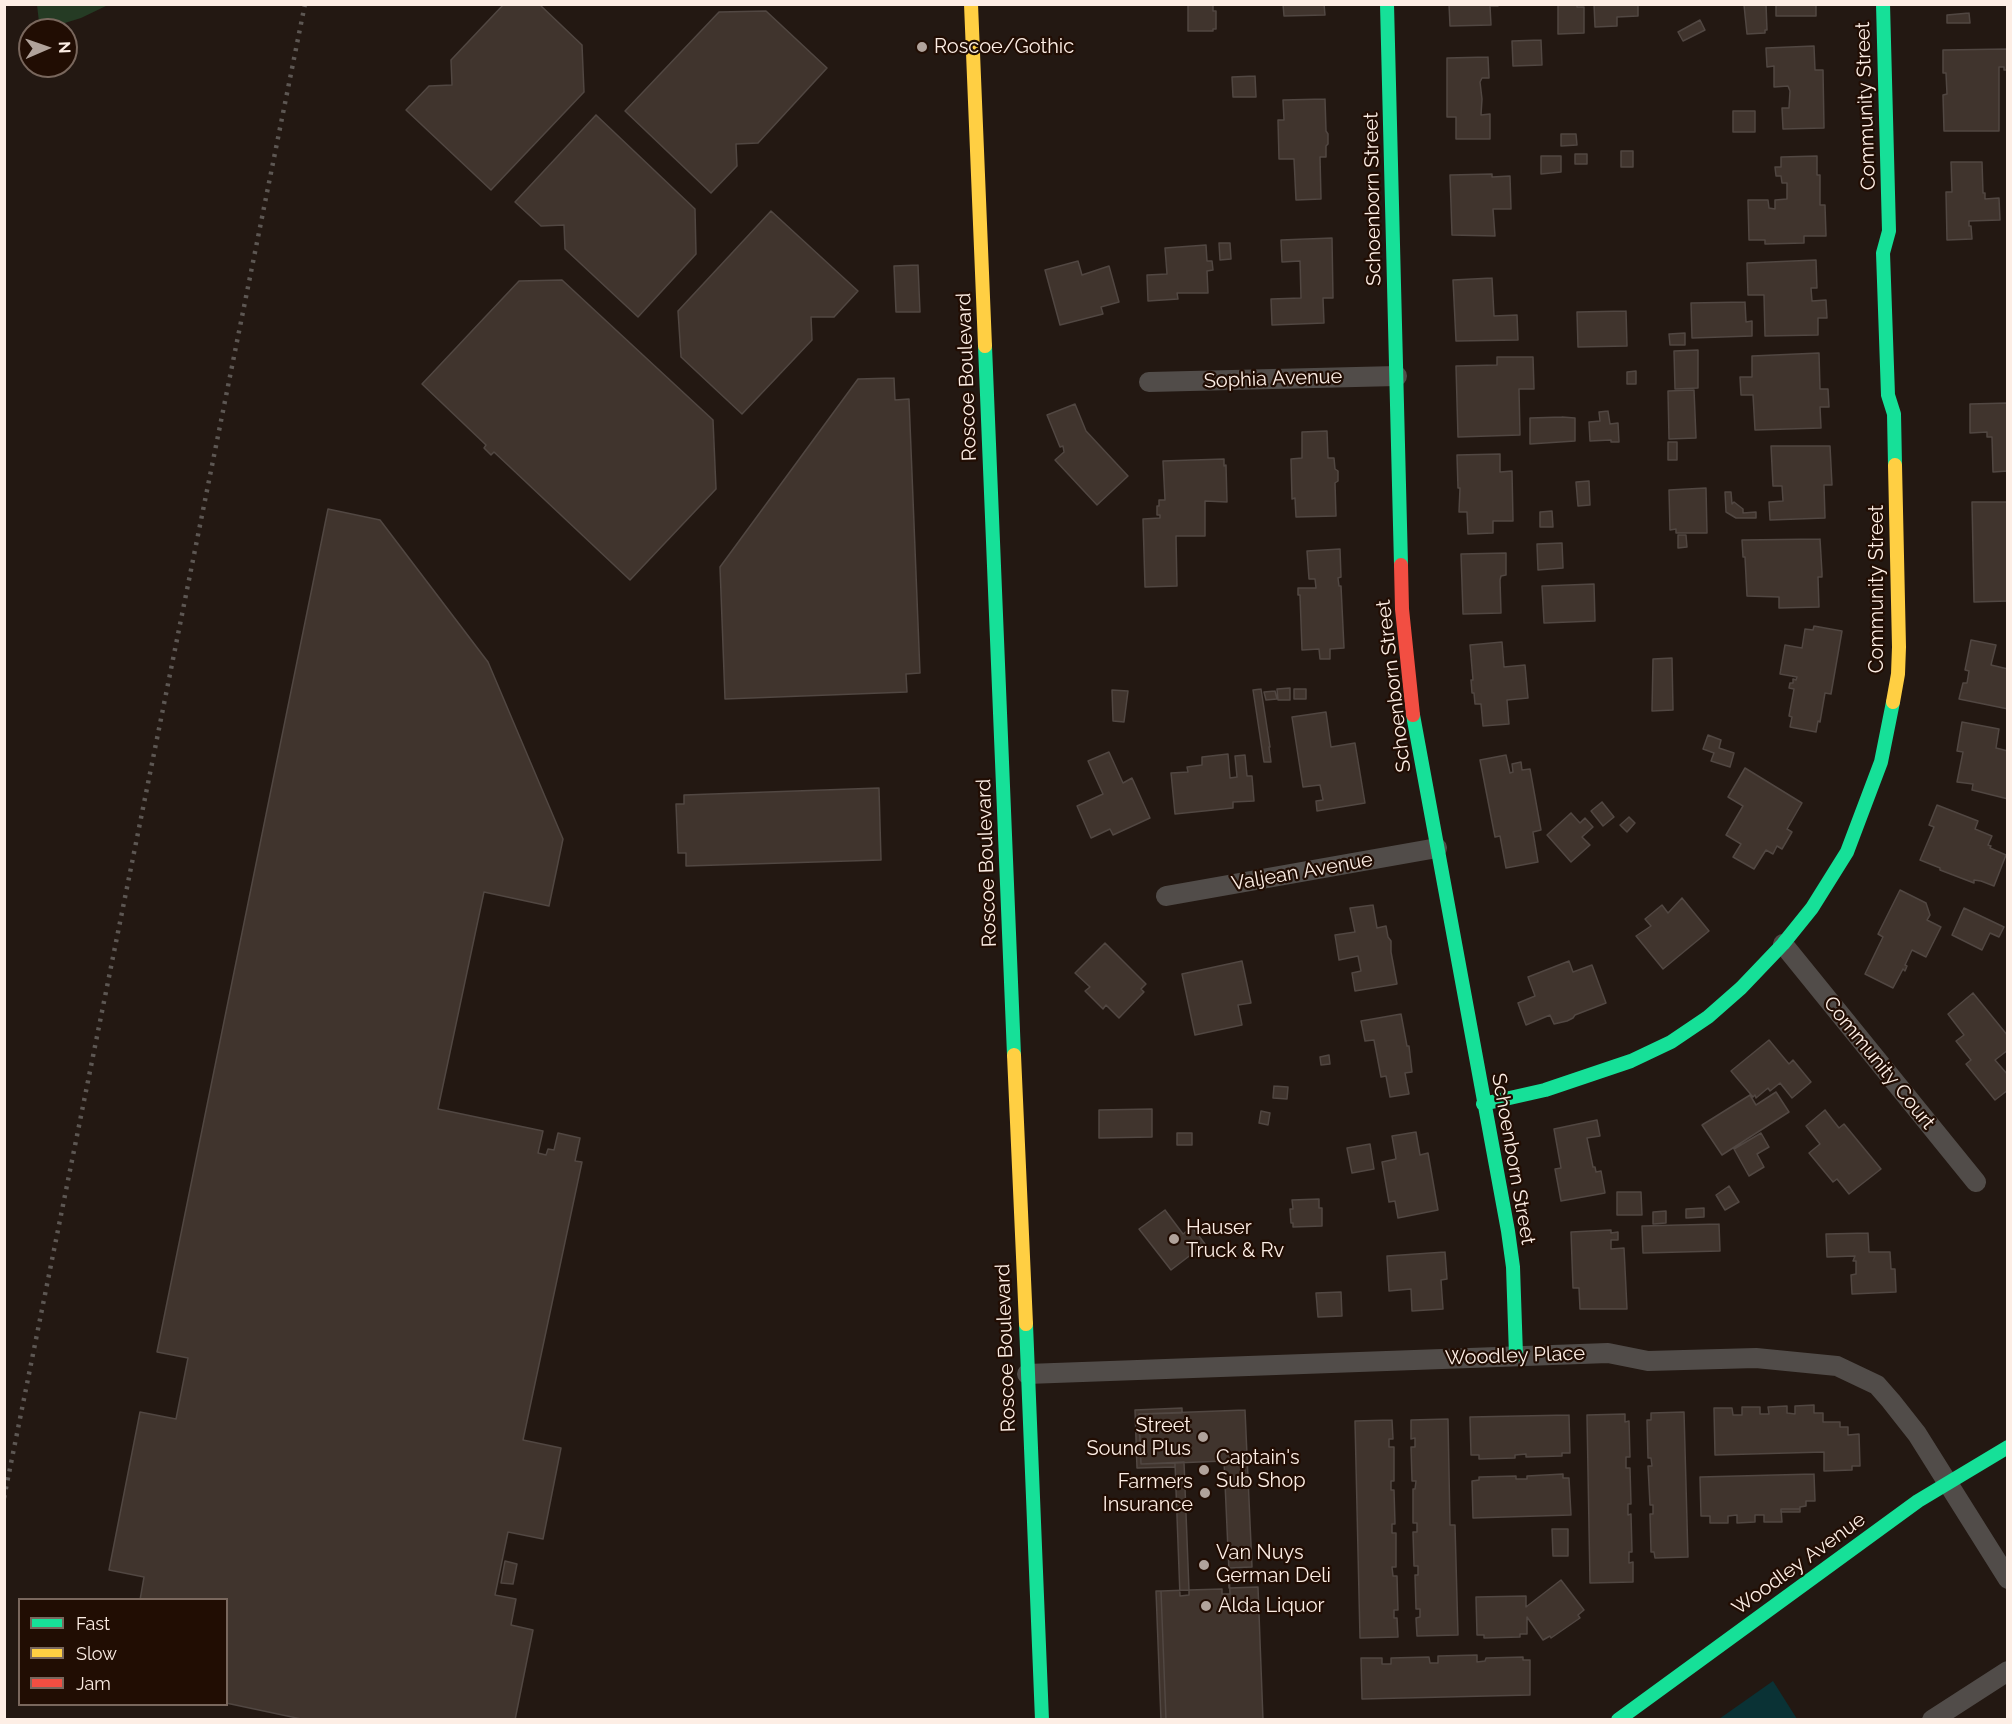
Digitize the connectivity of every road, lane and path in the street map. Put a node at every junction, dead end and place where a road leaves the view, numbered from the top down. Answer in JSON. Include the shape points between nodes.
{"nodes":[{"id":1,"x":970,"y":4,"type":"edge"},
{"id":2,"x":1387,"y":4,"type":"edge"},
{"id":3,"x":1883,"y":4,"type":"edge"},
{"id":4,"x":1397,"y":376,"type":"junction"},
{"id":5,"x":1149,"y":382,"type":"dead end"},
{"id":6,"x":1437,"y":848,"type":"junction"},
{"id":7,"x":1166,"y":896,"type":"dead end"},
{"id":8,"x":1783,"y":944,"type":"junction"},
{"id":9,"x":1484,"y":1104,"type":"junction"},
{"id":10,"x":1976,"y":1182,"type":"dead end"},
{"id":11,"x":1516,"y":1355,"type":"junction"},
{"id":12,"x":1027,"y":1374,"type":"junction"},
{"id":13,"x":2007,"y":1446,"type":"edge"},
{"id":14,"x":1947,"y":1483,"type":"junction"},
{"id":15,"x":2007,"y":1579,"type":"edge"},
{"id":16,"x":2007,"y":1671,"type":"edge"},
{"id":17,"x":1042,"y":1719,"type":"edge"},
{"id":18,"x":1618,"y":1719,"type":"edge"},
{"id":19,"x":1932,"y":1719,"type":"edge"}],
"edges":[{"from":1,"to":12,"type":"street","name":"Roscoe Boulevard"},
{"from":2,"to":4,"type":"street","name":"Schoenborn Street"},
{"from":3,"to":8,"type":"street","name":"Community Street","via":[[1889,231],[1883,254],[1888,395],[1894,414],[1898,674],[1881,762],[1847,852],[1812,908]]},
{"from":4,"to":5,"type":"street","name":"Sophia Avenue"},
{"from":4,"to":6,"type":"street","name":"Schoenborn Street","via":[[1402,609],[1413,718]]},
{"from":6,"to":7,"type":"street","name":"Valjean Avenue"},
{"from":6,"to":9,"type":"street","name":"Schoenborn Street"},
{"from":8,"to":9,"type":"street","name":"Community Street","via":[[1708,1017],[1671,1042],[1593,1075]]},
{"from":8,"to":10,"type":"street","name":"Community Court"},
{"from":9,"to":11,"type":"street","name":"Schoenborn Street","via":[[1508,1231]]},
{"from":11,"to":12,"type":"street","name":"Woodley Place"},
{"from":11,"to":14,"type":"street","name":"Woodley Place","via":[[1608,1353],[1648,1361],[1756,1358],[1837,1366],[1876,1385],[1917,1434]]},
{"from":12,"to":17,"type":"street","name":"Roscoe Boulevard"},
{"from":13,"to":14,"type":"street","name":"Woodley Avenue"},
{"from":14,"to":15,"type":"street","name":"Woodley Place"},
{"from":14,"to":18,"type":"street","name":"Woodley Avenue"},
{"from":16,"to":19,"type":"street"}]}
